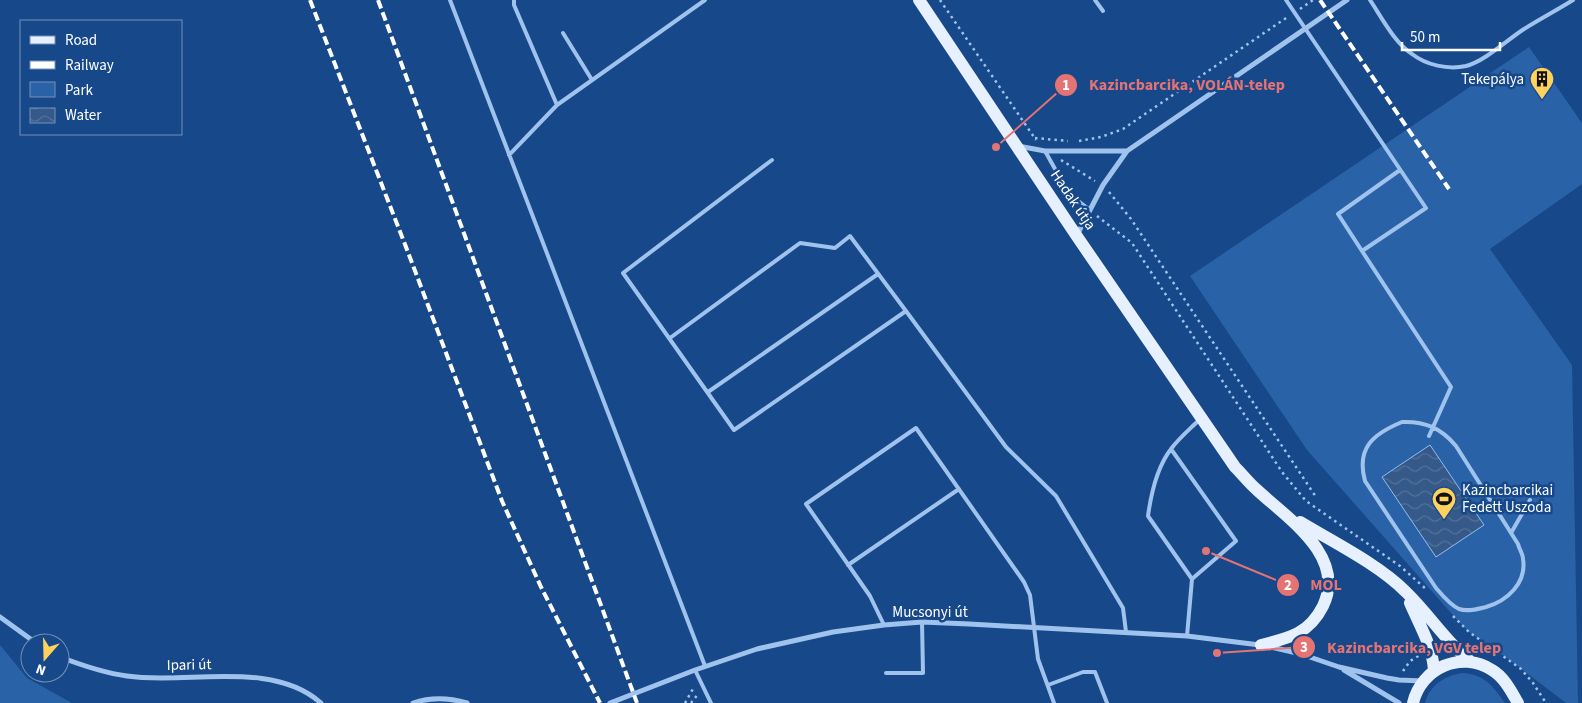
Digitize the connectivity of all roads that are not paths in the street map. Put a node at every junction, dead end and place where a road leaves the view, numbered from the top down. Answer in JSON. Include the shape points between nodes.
{"nodes":[{"id":1,"x":450,"y":0,"type":"edge"},
{"id":2,"x":514,"y":0,"type":"edge"},
{"id":3,"x":705,"y":0,"type":"edge"},
{"id":4,"x":918,"y":0,"type":"edge"},
{"id":5,"x":1095,"y":0,"type":"edge"},
{"id":6,"x":1286,"y":0,"type":"edge"},
{"id":7,"x":1346,"y":0,"type":"edge"},
{"id":8,"x":1370,"y":0,"type":"edge"},
{"id":9,"x":1573,"y":0,"type":"edge"},
{"id":10,"x":1103,"y":11,"type":"dead end"},
{"id":11,"x":1305,"y":28,"type":"junction"},
{"id":12,"x":563,"y":33,"type":"dead end"},
{"id":13,"x":592,"y":80,"type":"junction"},
{"id":14,"x":557,"y":105,"type":"junction"},
{"id":15,"x":1017,"y":146,"type":"junction"},
{"id":16,"x":1045,"y":151,"type":"junction"},
{"id":17,"x":1127,"y":151,"type":"junction"},
{"id":18,"x":509,"y":155,"type":"junction"},
{"id":19,"x":772,"y":160,"type":"dead end"},
{"id":20,"x":1400,"y":170,"type":"junction"},
{"id":21,"x":1090,"y":210,"type":"junction"},
{"id":22,"x":1076,"y":235,"type":"junction"},
{"id":23,"x":1362,"y":251,"type":"junction"},
{"id":24,"x":878,"y":274,"type":"junction"},
{"id":25,"x":906,"y":311,"type":"junction"},
{"id":26,"x":670,"y":338,"type":"junction"},
{"id":27,"x":708,"y":392,"type":"junction"},
{"id":28,"x":1201,"y":418,"type":"junction"},
{"id":29,"x":1434,"y":426,"type":"junction"},
{"id":30,"x":1429,"y":436,"type":"dead end"},
{"id":31,"x":1171,"y":449,"type":"junction"},
{"id":32,"x":959,"y":489,"type":"junction"},
{"id":33,"x":1530,"y":500,"type":"dead end"},
{"id":34,"x":1285,"y":513,"type":"junction"},
{"id":35,"x":1511,"y":533,"type":"junction"},
{"id":36,"x":848,"y":565,"type":"junction"},
{"id":37,"x":1192,"y":579,"type":"junction"},
{"id":38,"x":1405,"y":591,"type":"junction"},
{"id":39,"x":0,"y":617,"type":"edge"},
{"id":40,"x":922,"y":622,"type":"junction"},
{"id":41,"x":884,"y":625,"type":"junction"},
{"id":42,"x":1034,"y":628,"type":"junction"},
{"id":43,"x":1126,"y":632,"type":"junction"},
{"id":44,"x":22,"y":633,"type":"edge"},
{"id":45,"x":1188,"y":636,"type":"junction"},
{"id":46,"x":1261,"y":645,"type":"junction"},
{"id":47,"x":70,"y":660,"type":"edge"},
{"id":48,"x":1471,"y":662,"type":"junction"},
{"id":49,"x":705,"y":666,"type":"junction"},
{"id":50,"x":1339,"y":667,"type":"junction"},
{"id":51,"x":694,"y":670,"type":"junction"},
{"id":52,"x":1434,"y":671,"type":"junction"},
{"id":53,"x":886,"y":673,"type":"dead end"},
{"id":54,"x":1423,"y":681,"type":"junction"},
{"id":55,"x":1048,"y":685,"type":"junction"},
{"id":56,"x":319,"y":701,"type":"edge"},
{"id":57,"x":427,"y":701,"type":"edge"},
{"id":58,"x":326,"y":703,"type":"edge"},
{"id":59,"x":413,"y":703,"type":"edge"},
{"id":60,"x":467,"y":703,"type":"edge"},
{"id":61,"x":610,"y":703,"type":"edge"},
{"id":62,"x":711,"y":703,"type":"edge"},
{"id":63,"x":1054,"y":703,"type":"edge"},
{"id":64,"x":1108,"y":703,"type":"edge"},
{"id":65,"x":1399,"y":703,"type":"edge"},
{"id":66,"x":1413,"y":703,"type":"edge"},
{"id":67,"x":1518,"y":703,"type":"edge"}],
"edges":[{"from":1,"to":18,"type":"lane"},
{"from":2,"to":14,"type":"lane"},
{"from":3,"to":13,"type":"lane"},
{"from":4,"to":15,"type":"main road","name":"Hadak útja"},
{"from":5,"to":10,"type":"lane"},
{"from":6,"to":11,"type":"lane"},
{"from":7,"to":11,"type":"street"},
{"from":8,"to":9,"type":"lane","via":[[1411,54],[1427,63],[1448,67],[1466,66],[1480,59]]},
{"from":11,"to":17,"type":"street"},
{"from":11,"to":20,"type":"lane"},
{"from":12,"to":13,"type":"lane"},
{"from":13,"to":14,"type":"lane"},
{"from":14,"to":18,"type":"lane"},
{"from":15,"to":16,"type":"street"},
{"from":15,"to":22,"type":"main road","name":"Hadak útja"},
{"from":16,"to":17,"type":"street"},
{"from":16,"to":21,"type":"lane","via":[[1069,194]]},
{"from":17,"to":21,"type":"street"},
{"from":18,"to":49,"type":"lane"},
{"from":19,"to":26,"type":"lane","via":[[623,273]]},
{"from":20,"to":23,"type":"lane","via":[[1338,214]]},
{"from":20,"to":23,"type":"lane","via":[[1426,208]]},
{"from":21,"to":22,"type":"street"},
{"from":22,"to":28,"type":"main road","name":"Hadak útja"},
{"from":23,"to":29,"type":"lane","via":[[1451,387]]},
{"from":24,"to":25,"type":"lane"},
{"from":24,"to":26,"type":"lane","via":[[850,236],[835,248],[800,243]]},
{"from":24,"to":27,"type":"lane"},
{"from":25,"to":27,"type":"lane","via":[[734,430]]},
{"from":25,"to":43,"type":"lane","via":[[1006,447],[1056,496],[1123,608]]},
{"from":26,"to":27,"type":"lane"},
{"from":28,"to":31,"type":"lane"},
{"from":28,"to":34,"type":"main road","name":"Hadak útja","via":[[1235,467],[1255,489]]},
{"from":29,"to":30,"type":"lane"},
{"from":29,"to":35,"type":"lane","via":[[1456,446]]},
{"from":29,"to":35,"type":"lane","via":[[1402,422],[1378,433],[1365,452],[1362,469],[1365,481],[1436,588],[1459,609],[1475,610],[1505,598],[1522,577],[1523,559]]},
{"from":31,"to":37,"type":"lane","via":[[1156,482],[1148,516]]},
{"from":31,"to":37,"type":"lane","via":[[1236,541]]},
{"from":32,"to":36,"type":"lane"},
{"from":32,"to":36,"type":"lane","via":[[916,428],[806,504]]},
{"from":32,"to":42,"type":"lane","via":[[1024,582],[1030,595]]},
{"from":33,"to":35,"type":"lane"},
{"from":34,"to":38,"type":"main road","via":[[1365,562]]},
{"from":34,"to":46,"type":"main road","via":[[1322,556],[1328,590],[1311,624],[1286,639]]},
{"from":36,"to":41,"type":"lane","via":[[870,596]]},
{"from":37,"to":45,"type":"lane"},
{"from":38,"to":48,"type":"main road"},
{"from":38,"to":52,"type":"main road","via":[[1430,650]]},
{"from":39,"to":44,"type":"street"},
{"from":40,"to":41,"type":"street","name":"Mucsonyi út"},
{"from":40,"to":42,"type":"street","name":"Mucsonyi út"},
{"from":40,"to":53,"type":"lane","via":[[923,673]]},
{"from":41,"to":49,"type":"street","name":"Mucsonyi út","via":[[784,642]]},
{"from":42,"to":43,"type":"street","name":"Mucsonyi út"},
{"from":42,"to":55,"type":"lane","via":[[1038,659]]},
{"from":43,"to":45,"type":"street","name":"Mucsonyi út"},
{"from":45,"to":46,"type":"street","name":"Mucsonyi út"},
{"from":46,"to":50,"type":"street","name":"Mucsonyi út"},
{"from":47,"to":56,"type":"street","name":"Ipari út","via":[[126,676],[253,676],[290,686]]},
{"from":48,"to":52,"type":"main road","via":[[1455,662]]},
{"from":48,"to":67,"type":"main road","via":[[1485,666],[1501,677]]},
{"from":49,"to":51,"type":"street","name":"Mucsonyi út"},
{"from":50,"to":54,"type":"street","via":[[1399,680]]},
{"from":50,"to":65,"type":"street"},
{"from":51,"to":61,"type":"street","name":"Mucsonyi út"},
{"from":51,"to":62,"type":"lane"},
{"from":52,"to":54,"type":"main road"},
{"from":54,"to":66,"type":"main road"},
{"from":55,"to":63,"type":"lane"},
{"from":55,"to":64,"type":"lane","via":[[1083,672],[1096,672]]},
{"from":56,"to":58,"type":"street","name":"Ipari út"},
{"from":57,"to":59,"type":"street"},
{"from":57,"to":60,"type":"street","via":[[453,699]]}]}
